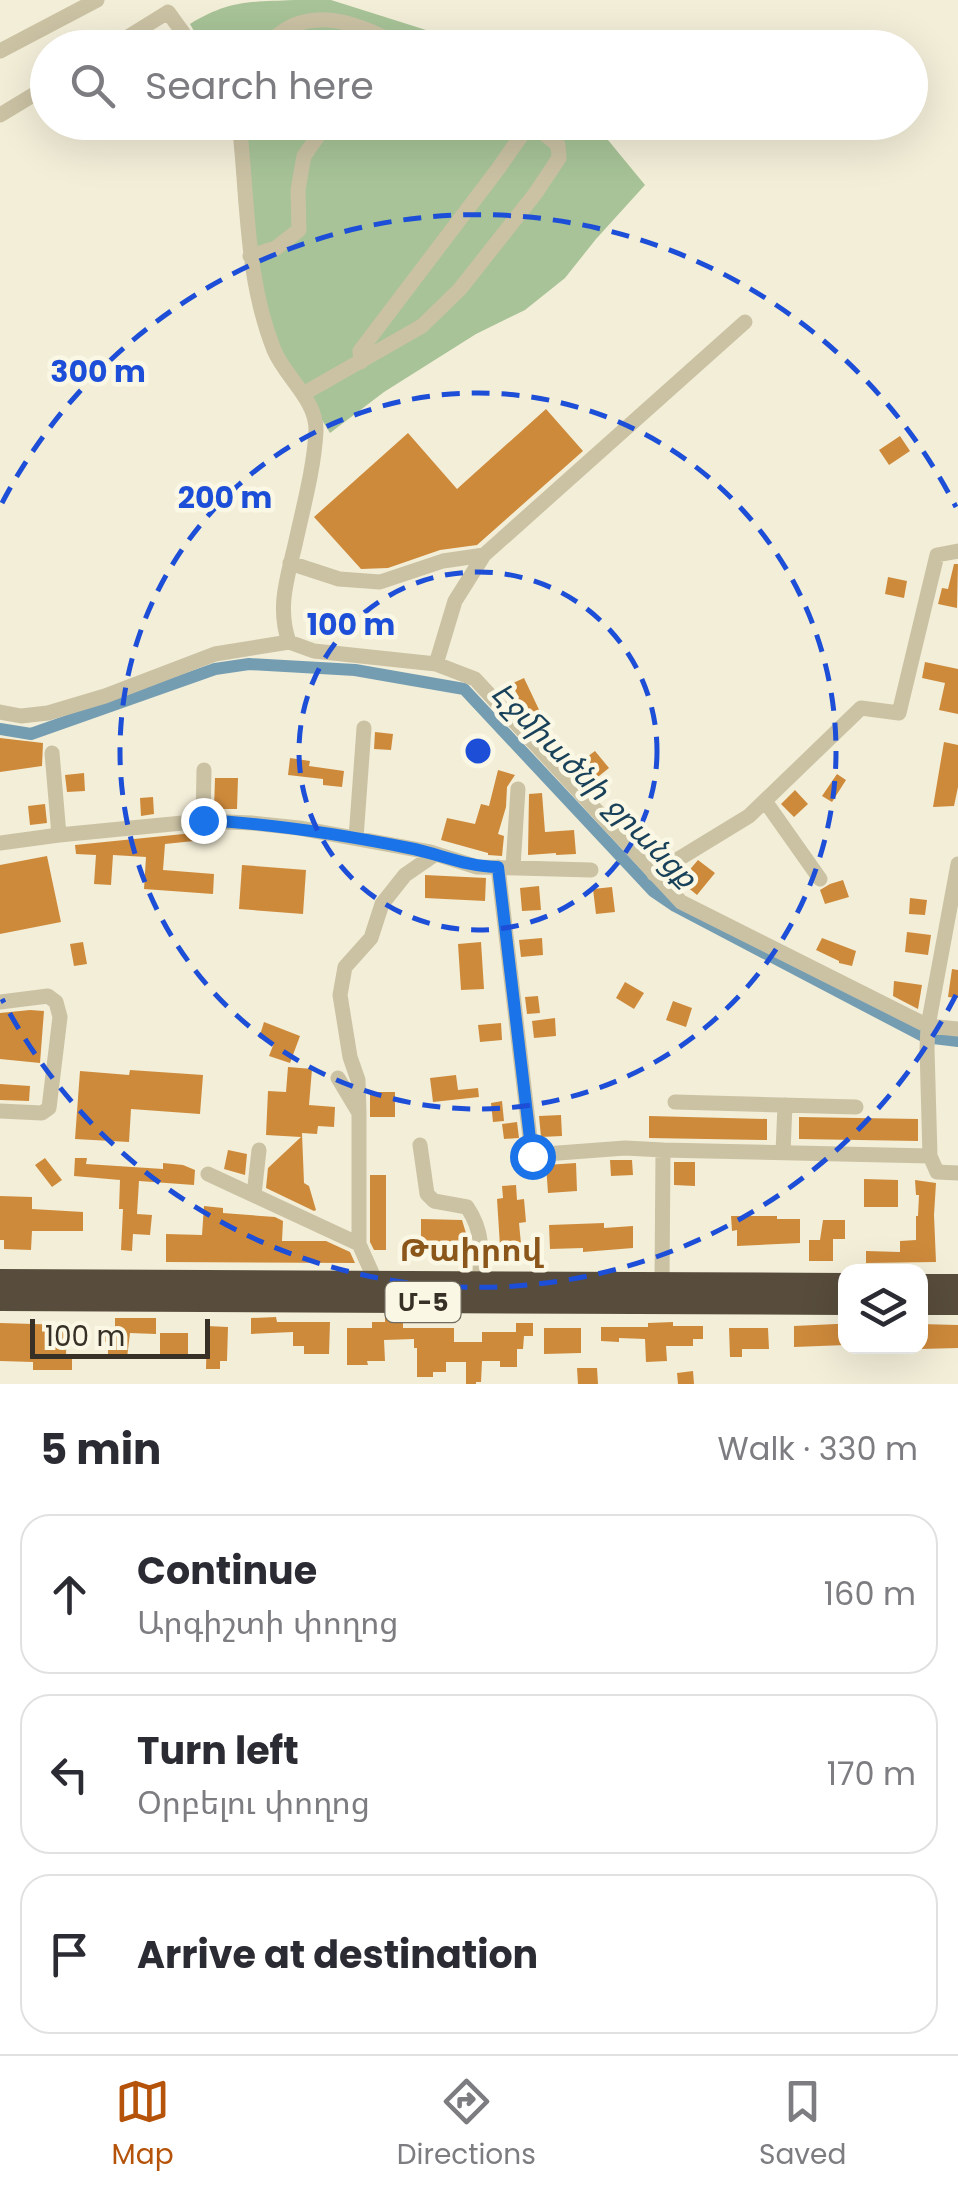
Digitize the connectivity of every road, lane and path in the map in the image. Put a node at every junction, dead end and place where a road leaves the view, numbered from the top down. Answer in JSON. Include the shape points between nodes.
{"nodes":[{"id":1,"x":97,"y":0,"type":"edge"},
{"id":2,"x":41,"y":30,"type":"edge"},
{"id":3,"x":139,"y":30,"type":"edge"},
{"id":4,"x":181,"y":30,"type":"edge"},
{"id":5,"x":279,"y":30,"type":"edge"},
{"id":6,"x":372,"y":30,"type":"edge"},
{"id":7,"x":30,"y":36,"type":"edge"},
{"id":8,"x":0,"y":52,"type":"edge"},
{"id":9,"x":30,"y":97,"type":"edge"},
{"id":10,"x":0,"y":116,"type":"edge"},
{"id":11,"x":240,"y":140,"type":"edge"},
{"id":12,"x":315,"y":140,"type":"edge"},
{"id":13,"x":518,"y":140,"type":"edge"},
{"id":14,"x":552,"y":140,"type":"edge"},
{"id":15,"x":250,"y":256,"type":"junction"},
{"id":16,"x":745,"y":322,"type":"dead end"},
{"id":17,"x":361,"y":362,"type":"junction"},
{"id":18,"x":303,"y":394,"type":"junction"},
{"id":19,"x":958,"y":550,"type":"edge"},
{"id":20,"x":484,"y":555,"type":"junction"},
{"id":21,"x":290,"y":563,"type":"junction"},
{"id":22,"x":289,"y":642,"type":"junction"},
{"id":23,"x":436,"y":664,"type":"junction"},
{"id":24,"x":0,"y":712,"type":"edge"},
{"id":25,"x":364,"y":728,"type":"dead end"},
{"id":26,"x":52,"y":753,"type":"dead end"},
{"id":27,"x":204,"y":770,"type":"dead end"},
{"id":28,"x":518,"y":789,"type":"dead end"},
{"id":29,"x":765,"y":802,"type":"junction"},
{"id":30,"x":203,"y":820,"type":"junction"},
{"id":31,"x":59,"y":834,"type":"junction"},
{"id":32,"x":356,"y":838,"type":"junction"},
{"id":33,"x":0,"y":843,"type":"edge"},
{"id":34,"x":434,"y":854,"type":"junction"},
{"id":35,"x":958,"y":864,"type":"edge"},
{"id":36,"x":506,"y":867,"type":"junction"},
{"id":37,"x":591,"y":870,"type":"dead end"},
{"id":38,"x":654,"y":874,"type":"junction"},
{"id":39,"x":820,"y":879,"type":"dead end"},
{"id":40,"x":0,"y":1002,"type":"edge"},
{"id":41,"x":928,"y":1026,"type":"junction"},
{"id":42,"x":958,"y":1029,"type":"edge"},
{"id":43,"x":338,"y":1078,"type":"dead end"},
{"id":44,"x":675,"y":1102,"type":"dead end"},
{"id":45,"x":785,"y":1105,"type":"junction"},
{"id":46,"x":856,"y":1107,"type":"dead end"},
{"id":47,"x":0,"y":1111,"type":"edge"},
{"id":48,"x":359,"y":1113,"type":"junction"},
{"id":49,"x":420,"y":1145,"type":"dead end"},
{"id":50,"x":259,"y":1150,"type":"dead end"},
{"id":51,"x":663,"y":1150,"type":"junction"},
{"id":52,"x":783,"y":1152,"type":"junction"},
{"id":53,"x":930,"y":1156,"type":"junction"},
{"id":54,"x":208,"y":1174,"type":"dead end"},
{"id":55,"x":958,"y":1174,"type":"edge"},
{"id":56,"x":254,"y":1195,"type":"junction"},
{"id":57,"x":358,"y":1244,"type":"junction"},
{"id":58,"x":0,"y":1280,"type":"edge"},
{"id":59,"x":376,"y":1282,"type":"junction"},
{"id":60,"x":479,"y":1282,"type":"junction"},
{"id":61,"x":662,"y":1283,"type":"junction"},
{"id":62,"x":838,"y":1284,"type":"edge"},
{"id":63,"x":928,"y":1285,"type":"edge"},
{"id":64,"x":958,"y":1285,"type":"edge"},
{"id":65,"x":0,"y":1300,"type":"edge"},
{"id":66,"x":838,"y":1304,"type":"edge"},
{"id":67,"x":928,"y":1304,"type":"edge"},
{"id":68,"x":958,"y":1304,"type":"edge"}],
"edges":[{"from":1,"to":2,"type":"street"},
{"from":3,"to":4,"type":"street","via":[[168,12]]},
{"from":5,"to":6,"type":"street","via":[[300,18],[330,17]]},
{"from":7,"to":8,"type":"street"},
{"from":9,"to":10,"type":"street"},
{"from":11,"to":15,"type":"street"},
{"from":12,"to":15,"type":"street","via":[[304,156],[299,230],[276,248]]},
{"from":13,"to":17,"type":"street","via":[[360,352]]},
{"from":14,"to":17,"type":"street","via":[[560,158],[460,289],[422,326]]},
{"from":15,"to":18,"type":"street","via":[[275,354]]},
{"from":16,"to":20,"type":"street"},
{"from":17,"to":18,"type":"street"},
{"from":18,"to":21,"type":"street","via":[[316,425]]},
{"from":19,"to":29,"type":"street","via":[[937,556],[898,713],[861,708]]},
{"from":20,"to":21,"type":"street","via":[[380,582],[339,579]]},
{"from":20,"to":23,"type":"street","via":[[454,601]]},
{"from":21,"to":22,"type":"street","via":[[282,624]]},
{"from":22,"to":23,"type":"street","via":[[314,651]]},
{"from":22,"to":24,"type":"street","via":[[215,654],[48,714]]},
{"from":23,"to":38,"type":"street","via":[[475,679]]},
{"from":25,"to":32,"type":"street"},
{"from":26,"to":31,"type":"street"},
{"from":27,"to":30,"type":"street"},
{"from":28,"to":36,"type":"street"},
{"from":29,"to":38,"type":"street"},
{"from":29,"to":39,"type":"street"},
{"from":30,"to":31,"type":"street"},
{"from":30,"to":32,"type":"street"},
{"from":31,"to":33,"type":"street"},
{"from":32,"to":34,"type":"street"},
{"from":34,"to":36,"type":"street","via":[[477,867]]},
{"from":34,"to":48,"type":"street","via":[[405,874],[382,904],[371,938],[345,967],[340,994]]},
{"from":35,"to":41,"type":"street"},
{"from":36,"to":37,"type":"street"},
{"from":36,"to":51,"type":"street","via":[[532,1156]]},
{"from":38,"to":41,"type":"street","via":[[682,902]]},
{"from":40,"to":47,"type":"street","via":[[48,996],[60,1018],[48,1108],[42,1114]]},
{"from":41,"to":42,"type":"street"},
{"from":41,"to":53,"type":"street"},
{"from":43,"to":48,"type":"street"},
{"from":44,"to":45,"type":"street"},
{"from":45,"to":46,"type":"street"},
{"from":45,"to":52,"type":"street"},
{"from":48,"to":57,"type":"street"},
{"from":49,"to":60,"type":"street","via":[[427,1194],[467,1207],[476,1221]]},
{"from":50,"to":56,"type":"street"},
{"from":51,"to":52,"type":"street"},
{"from":51,"to":61,"type":"street"},
{"from":52,"to":53,"type":"street"},
{"from":53,"to":55,"type":"street","via":[[937,1172]]},
{"from":54,"to":56,"type":"street"},
{"from":56,"to":57,"type":"street"},
{"from":57,"to":59,"type":"street"},
{"from":58,"to":59,"type":"highway","number":"Մ-5"},
{"from":59,"to":60,"type":"highway","number":"Մ-5"},
{"from":60,"to":61,"type":"highway","number":"Մ-5"},
{"from":61,"to":62,"type":"highway","number":"Մ-5"},
{"from":63,"to":64,"type":"highway"},
{"from":65,"to":66,"type":"highway","number":"Մ-5"},
{"from":67,"to":68,"type":"highway"}]}
